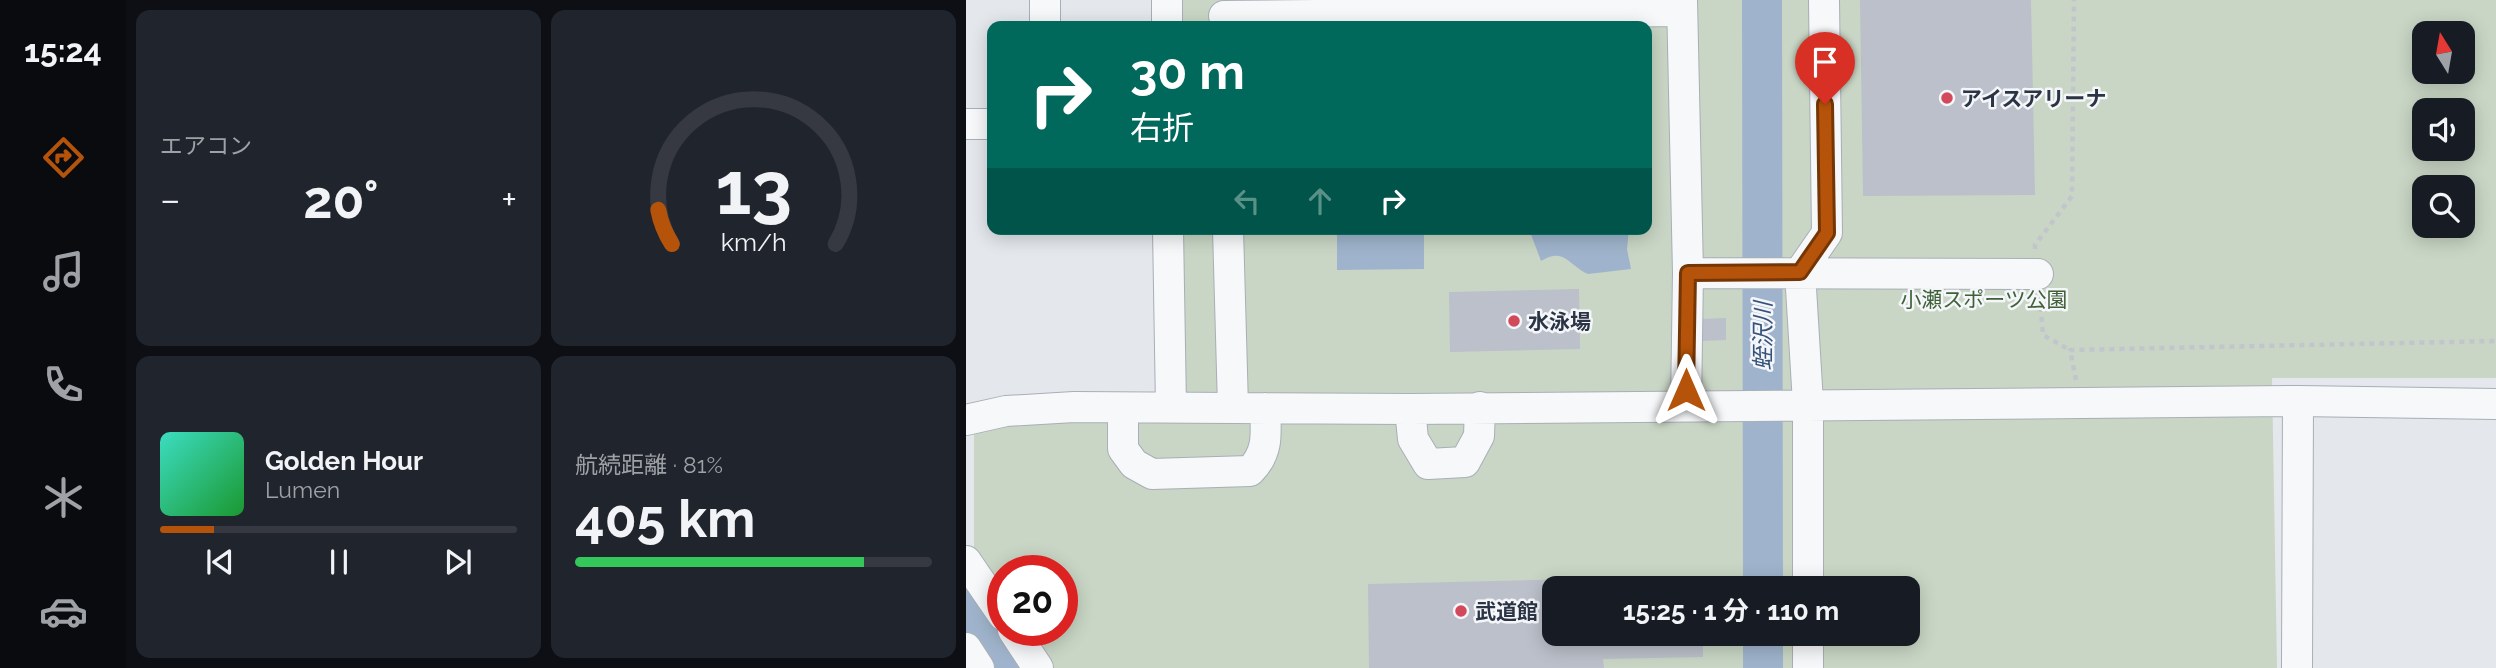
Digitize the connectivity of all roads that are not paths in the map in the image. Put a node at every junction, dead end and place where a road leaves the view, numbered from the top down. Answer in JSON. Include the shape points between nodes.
{"nodes":[{"id":1,"x":1045,"y":0,"type":"edge"},
{"id":2,"x":1167,"y":0,"type":"edge"},
{"id":3,"x":1824,"y":0,"type":"edge"},
{"id":4,"x":1682,"y":6,"type":"edge"},
{"id":5,"x":1224,"y":14,"type":"edge"},
{"id":6,"x":1045,"y":21,"type":"edge"},
{"id":7,"x":1167,"y":21,"type":"edge"},
{"id":8,"x":966,"y":124,"type":"edge"},
{"id":9,"x":987,"y":124,"type":"edge"},
{"id":10,"x":1168,"y":235,"type":"edge"},
{"id":11,"x":1228,"y":235,"type":"edge"},
{"id":12,"x":1800,"y":272,"type":"junction"},
{"id":13,"x":1688,"y":273,"type":"junction"},
{"id":14,"x":2038,"y":274,"type":"road end"},
{"id":15,"x":2298,"y":401,"type":"junction"},
{"id":16,"x":1686,"y":404,"type":"junction"},
{"id":17,"x":1799,"y":404,"type":"junction"},
{"id":18,"x":2496,"y":404,"type":"edge"},
{"id":19,"x":1171,"y":407,"type":"junction"},
{"id":20,"x":1233,"y":407,"type":"junction"},
{"id":21,"x":1480,"y":407,"type":"junction"},
{"id":22,"x":1123,"y":408,"type":"junction"},
{"id":23,"x":1265,"y":408,"type":"junction"},
{"id":24,"x":1410,"y":409,"type":"junction"},
{"id":25,"x":966,"y":420,"type":"edge"},
{"id":26,"x":966,"y":561,"type":"edge"},
{"id":27,"x":1807,"y":576,"type":"edge"},
{"id":28,"x":987,"y":592,"type":"edge"},
{"id":29,"x":1024,"y":646,"type":"edge"},
{"id":30,"x":1808,"y":646,"type":"edge"},
{"id":31,"x":966,"y":648,"type":"edge"},
{"id":32,"x":979,"y":668,"type":"edge"},
{"id":33,"x":1038,"y":668,"type":"edge"},
{"id":34,"x":1808,"y":668,"type":"edge"},
{"id":35,"x":2297,"y":668,"type":"edge"}],
"edges":[{"from":1,"to":6,"type":"street"},
{"from":2,"to":7,"type":"street"},
{"from":3,"to":12,"type":"street","via":[[1827,233]]},
{"from":4,"to":5,"type":"street"},
{"from":4,"to":13,"type":"street"},
{"from":8,"to":9,"type":"street"},
{"from":10,"to":19,"type":"street"},
{"from":11,"to":20,"type":"street"},
{"from":12,"to":13,"type":"street"},
{"from":12,"to":14,"type":"street"},
{"from":12,"to":17,"type":"street"},
{"from":13,"to":16,"type":"street"},
{"from":15,"to":17,"type":"street"},
{"from":15,"to":18,"type":"street"},
{"from":15,"to":35,"type":"street"},
{"from":16,"to":17,"type":"street"},
{"from":16,"to":21,"type":"street"},
{"from":17,"to":27,"type":"street"},
{"from":19,"to":20,"type":"street"},
{"from":19,"to":22,"type":"street"},
{"from":20,"to":23,"type":"street"},
{"from":21,"to":24,"type":"street"},
{"from":21,"to":24,"type":"street","via":[[1479,436],[1465,461],[1428,464],[1413,439]]},
{"from":22,"to":23,"type":"street","via":[[1123,449],[1134,464],[1152,474],[1250,471],[1266,445]]},
{"from":22,"to":25,"type":"street","via":[[1006,411]]},
{"from":23,"to":24,"type":"street"},
{"from":26,"to":28,"type":"street"},
{"from":29,"to":33,"type":"street"},
{"from":30,"to":34,"type":"street"},
{"from":31,"to":32,"type":"street"}]}
